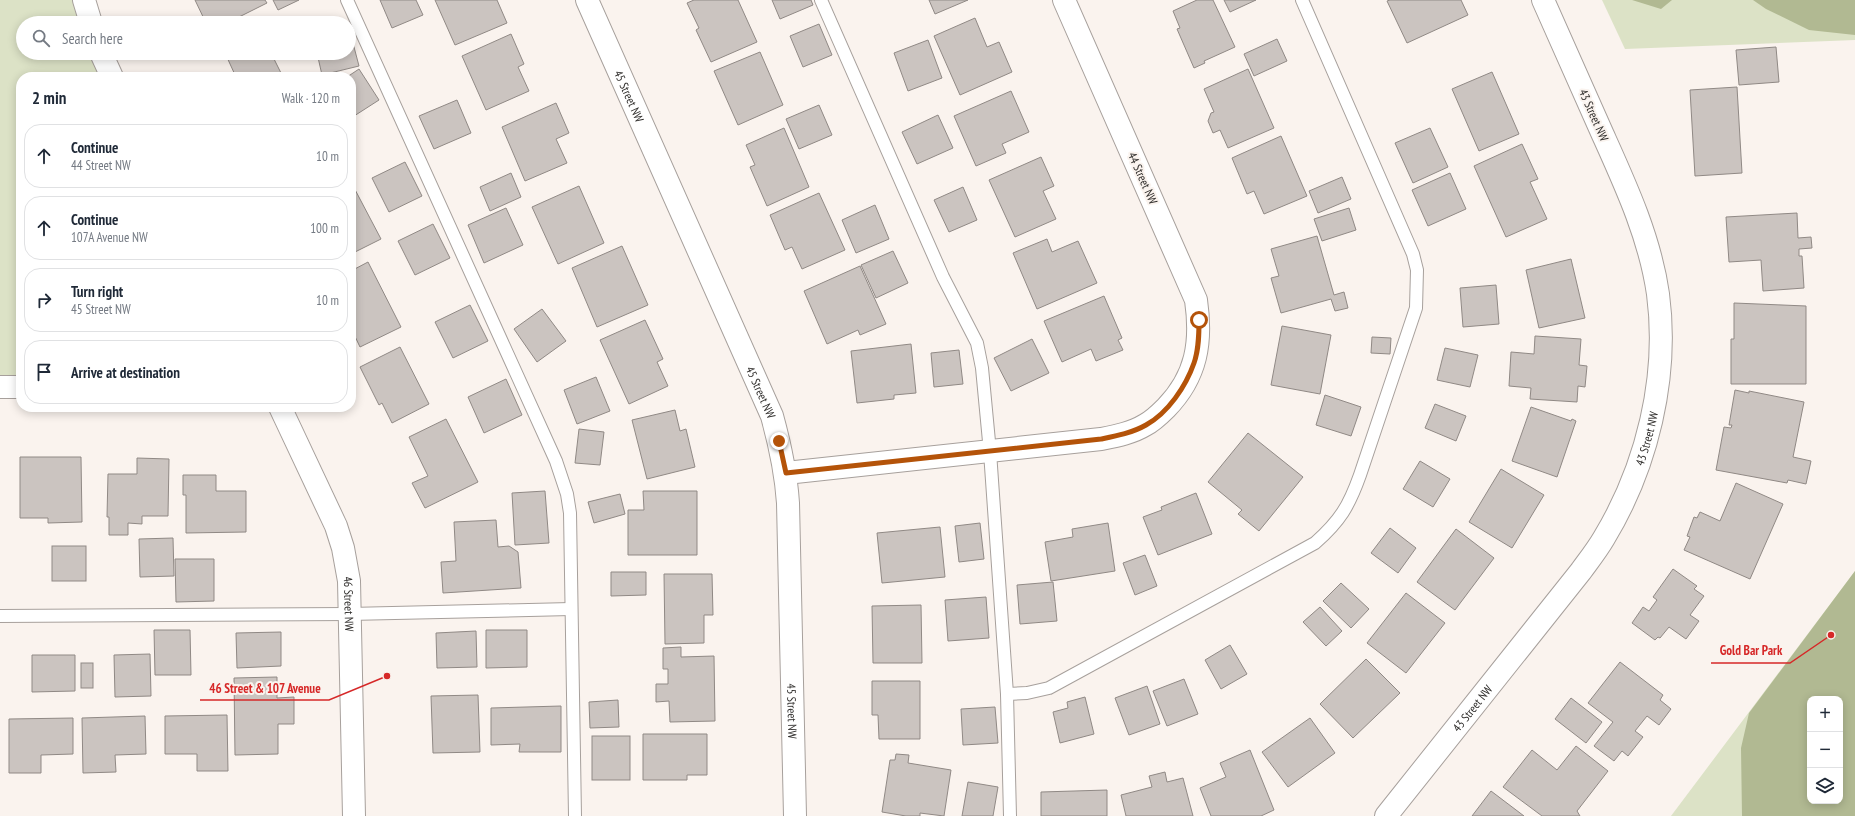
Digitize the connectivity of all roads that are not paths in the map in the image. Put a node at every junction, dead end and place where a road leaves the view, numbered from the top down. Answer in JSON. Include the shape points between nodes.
{"nodes":[{"id":1,"x":84,"y":0,"type":"edge"},
{"id":2,"x":347,"y":0,"type":"edge"},
{"id":3,"x":587,"y":0,"type":"edge"},
{"id":4,"x":821,"y":0,"type":"edge"},
{"id":5,"x":1064,"y":0,"type":"edge"},
{"id":6,"x":1302,"y":0,"type":"edge"},
{"id":7,"x":1543,"y":0,"type":"edge"},
{"id":8,"x":89,"y":16,"type":"edge"},
{"id":9,"x":354,"y":16,"type":"edge"},
{"id":10,"x":356,"y":20,"type":"edge"},
{"id":11,"x":104,"y":60,"type":"edge"},
{"id":12,"x":110,"y":72,"type":"edge"},
{"id":13,"x":16,"y":387,"type":"edge"},
{"id":14,"x":0,"y":388,"type":"edge"},
{"id":15,"x":282,"y":412,"type":"edge"},
{"id":16,"x":990,"y":452,"type":"junction"},
{"id":17,"x":786,"y":473,"type":"junction"},
{"id":18,"x":571,"y":609,"type":"junction"},
{"id":19,"x":349,"y":614,"type":"junction"},
{"id":20,"x":0,"y":616,"type":"edge"},
{"id":21,"x":1007,"y":694,"type":"junction"},
{"id":22,"x":354,"y":816,"type":"edge"},
{"id":23,"x":575,"y":816,"type":"edge"},
{"id":24,"x":795,"y":816,"type":"edge"},
{"id":25,"x":1010,"y":816,"type":"edge"},
{"id":26,"x":1386,"y":816,"type":"edge"}],
"edges":[{"from":1,"to":8,"type":"street"},
{"from":2,"to":9,"type":"lane"},
{"from":3,"to":17,"type":"street","name":"45 Street NW","via":[[772,416]]},
{"from":4,"to":16,"type":"lane","via":[[943,277],[977,343],[982,368]]},
{"from":5,"to":16,"type":"street","name":"44 Street NW","via":[[1196,300],[1199,320],[1195,362],[1175,398],[1146,425],[1101,439]]},
{"from":6,"to":21,"type":"lane","via":[[1413,254],[1417,270],[1416,308],[1352,497],[1335,524],[1315,543],[1049,688]]},
{"from":7,"to":26,"type":"street","name":"43 Street NW","via":[[1627,188],[1649,253],[1658,293],[1661,326],[1656,396],[1637,468],[1604,538],[1581,571]]},
{"from":10,"to":18,"type":"lane","via":[[558,467],[570,513]]},
{"from":11,"to":12,"type":"street"},
{"from":13,"to":14,"type":"street"},
{"from":15,"to":19,"type":"street","name":"46 Street NW","via":[[336,526],[349,582]]},
{"from":16,"to":17,"type":"street","name":"44 Street NW"},
{"from":16,"to":21,"type":"lane"},
{"from":17,"to":24,"type":"street","name":"45 Street NW"},
{"from":18,"to":19,"type":"lane"},
{"from":18,"to":23,"type":"lane"},
{"from":19,"to":20,"type":"lane"},
{"from":19,"to":22,"type":"street","name":"46 Street NW"},
{"from":21,"to":25,"type":"lane"}]}
